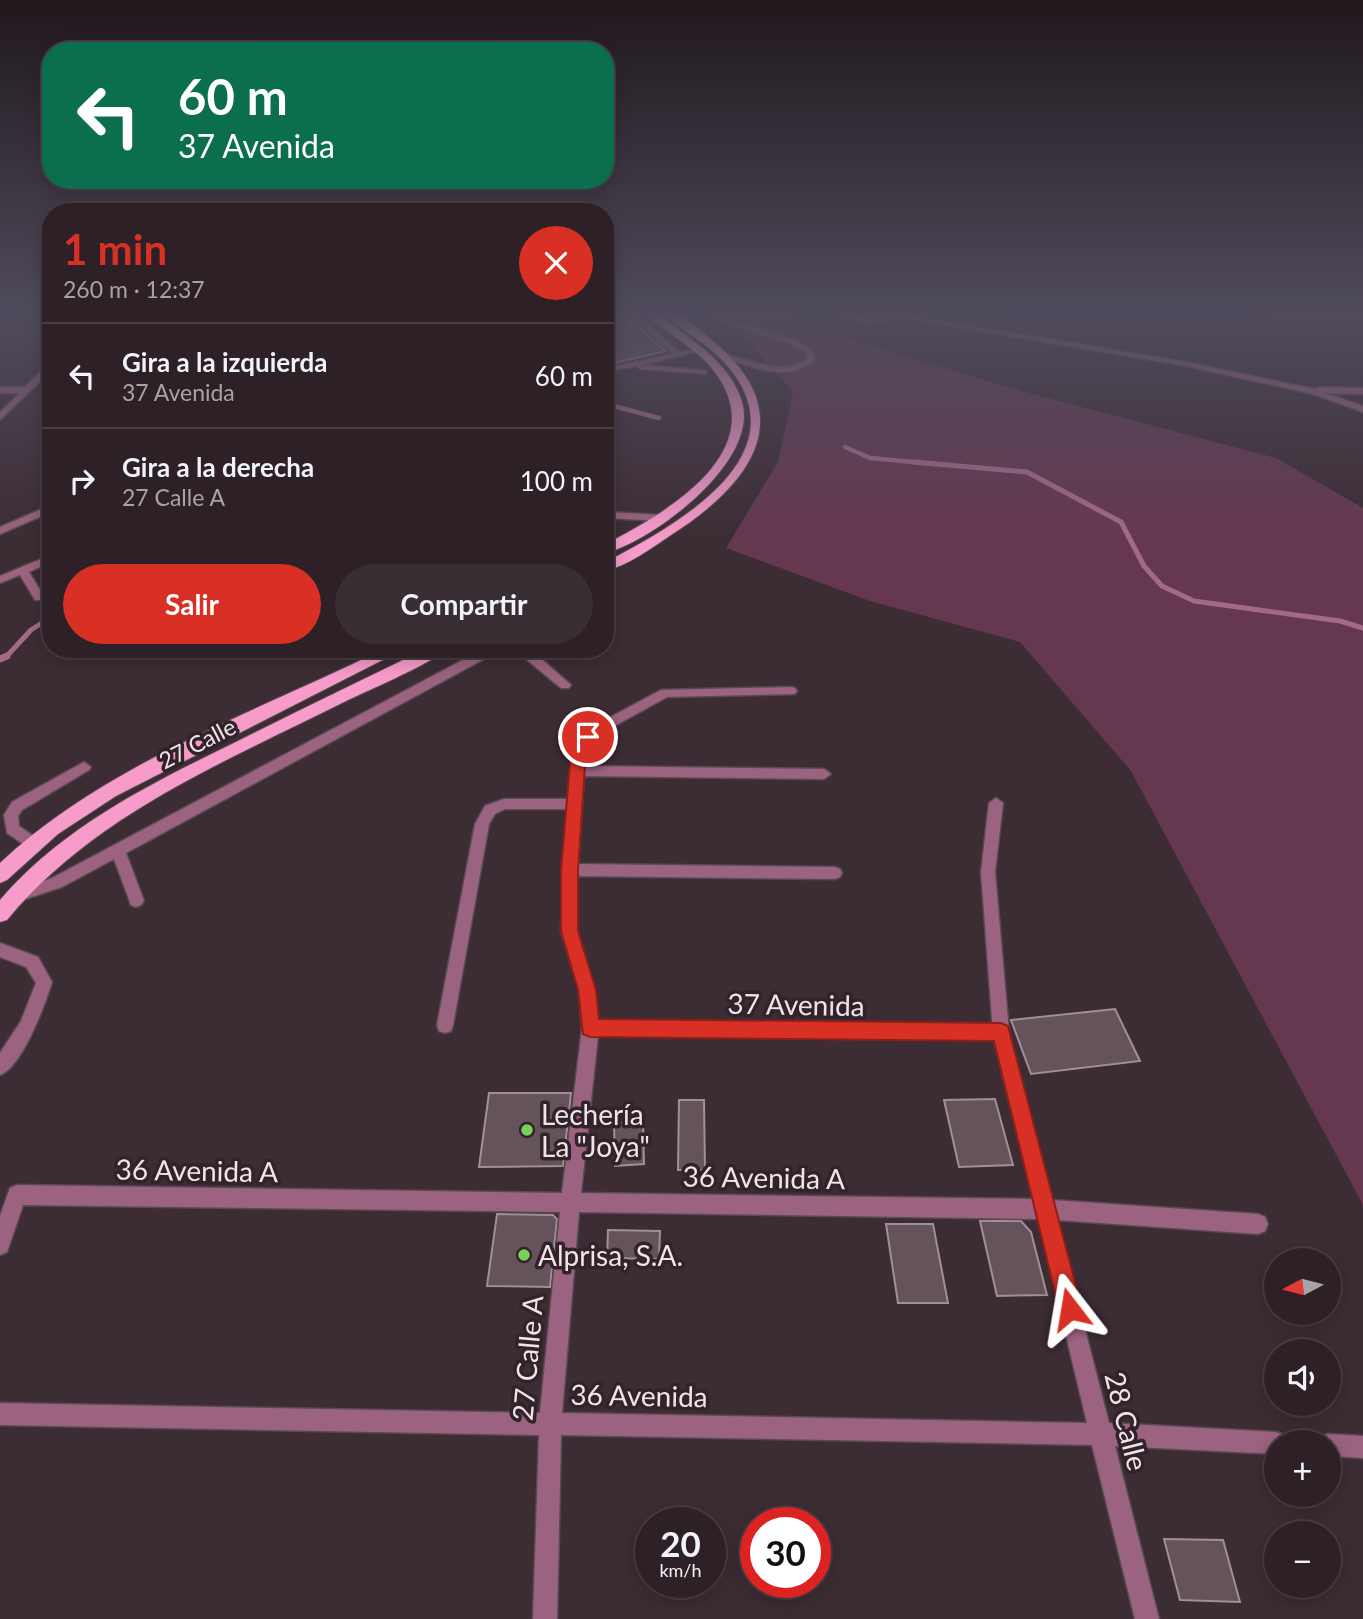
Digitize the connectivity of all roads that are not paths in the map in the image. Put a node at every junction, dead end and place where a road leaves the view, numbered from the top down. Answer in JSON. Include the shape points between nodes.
{"nodes":[{"id":1,"x":31,"y":387,"type":"edge"},
{"id":2,"x":729,"y":387,"type":"edge"},
{"id":3,"x":746,"y":387,"type":"edge"},
{"id":4,"x":1289,"y":387,"type":"edge"},
{"id":5,"x":0,"y":390,"type":"edge"},
{"id":6,"x":28,"y":390,"type":"junction"},
{"id":7,"x":1363,"y":391,"type":"edge"},
{"id":8,"x":1315,"y":392,"type":"junction"},
{"id":9,"x":1363,"y":409,"type":"edge"},
{"id":10,"x":0,"y":417,"type":"edge"},
{"id":11,"x":1363,"y":420,"type":"edge"},
{"id":12,"x":42,"y":512,"type":"edge"},
{"id":13,"x":614,"y":515,"type":"edge"},
{"id":14,"x":662,"y":518,"type":"junction"},
{"id":15,"x":0,"y":531,"type":"edge"},
{"id":16,"x":614,"y":544,"type":"edge"},
{"id":17,"x":42,"y":562,"type":"edge"},
{"id":18,"x":614,"y":562,"type":"edge"},
{"id":19,"x":23,"y":571,"type":"junction"},
{"id":20,"x":0,"y":580,"type":"edge"},
{"id":21,"x":39,"y":598,"type":"dead end"},
{"id":22,"x":379,"y":658,"type":"edge"},
{"id":23,"x":421,"y":658,"type":"edge"},
{"id":24,"x":476,"y":658,"type":"edge"},
{"id":25,"x":533,"y":658,"type":"edge"},
{"id":26,"x":565,"y":685,"type":"dead end"},
{"id":27,"x":791,"y":691,"type":"dead end"},
{"id":28,"x":84,"y":767,"type":"dead end"},
{"id":29,"x":577,"y":771,"type":"junction"},
{"id":30,"x":824,"y":774,"type":"dead end"},
{"id":31,"x":996,"y":803,"type":"dead end"},
{"id":32,"x":574,"y":804,"type":"junction"},
{"id":33,"x":34,"y":844,"type":"junction"},
{"id":34,"x":118,"y":850,"type":"junction"},
{"id":35,"x":570,"y":870,"type":"junction"},
{"id":36,"x":835,"y":873,"type":"dead end"},
{"id":37,"x":0,"y":875,"type":"edge"},
{"id":38,"x":13,"y":897,"type":"junction"},
{"id":39,"x":136,"y":901,"type":"dead end"},
{"id":40,"x":0,"y":914,"type":"edge"},
{"id":41,"x":0,"y":950,"type":"edge"},
{"id":42,"x":446,"y":1025,"type":"dead end"},
{"id":43,"x":590,"y":1028,"type":"junction"},
{"id":44,"x":1001,"y":1032,"type":"junction"},
{"id":45,"x":0,"y":1067,"type":"edge"},
{"id":46,"x":570,"y":1203,"type":"junction"},
{"id":47,"x":1045,"y":1209,"type":"junction"},
{"id":48,"x":1258,"y":1224,"type":"dead end"},
{"id":49,"x":0,"y":1245,"type":"edge"},
{"id":50,"x":0,"y":1414,"type":"edge"},
{"id":51,"x":550,"y":1423,"type":"junction"},
{"id":52,"x":1101,"y":1434,"type":"junction"},
{"id":53,"x":1264,"y":1442,"type":"edge"},
{"id":54,"x":1341,"y":1446,"type":"edge"},
{"id":55,"x":1363,"y":1447,"type":"edge"},
{"id":56,"x":545,"y":1619,"type":"edge"},
{"id":57,"x":1147,"y":1619,"type":"edge"}],
"edges":[{"from":1,"to":6,"type":"street"},
{"from":2,"to":14,"type":"main road","via":[[736,406],[736,433],[727,456],[693,496]]},
{"from":3,"to":18,"type":"main road","via":[[756,412],[755,435],[744,463],[717,498]]},
{"from":4,"to":8,"type":"street"},
{"from":5,"to":6,"type":"street"},
{"from":6,"to":10,"type":"street"},
{"from":7,"to":8,"type":"street","via":[[1335,388]]},
{"from":8,"to":9,"type":"street"},
{"from":8,"to":11,"type":"street"},
{"from":12,"to":15,"type":"street"},
{"from":13,"to":14,"type":"street"},
{"from":14,"to":16,"type":"main road"},
{"from":17,"to":19,"type":"street"},
{"from":19,"to":20,"type":"street"},
{"from":19,"to":21,"type":"street"},
{"from":22,"to":33,"type":"main road","name":"27 Calle","via":[[120,785]]},
{"from":23,"to":38,"type":"main road","name":"27 Calle","via":[[112,814],[72,842]]},
{"from":24,"to":34,"type":"street"},
{"from":25,"to":26,"type":"street"},
{"from":27,"to":29,"type":"street","name":"27 Calle A","via":[[665,693],[588,737],[579,751]]},
{"from":28,"to":33,"type":"street","via":[[17,806],[11,815],[12,829]]},
{"from":29,"to":30,"type":"street"},
{"from":29,"to":32,"type":"street","name":"27 Calle A"},
{"from":31,"to":44,"type":"street","name":"28 Calle","via":[[988,872]]},
{"from":32,"to":35,"type":"street","name":"27 Calle A"},
{"from":32,"to":42,"type":"street","via":[[504,804],[489,810],[482,824]]},
{"from":33,"to":37,"type":"main road","name":"27 Calle"},
{"from":34,"to":38,"type":"street","via":[[57,883]]},
{"from":34,"to":39,"type":"street"},
{"from":35,"to":36,"type":"street"},
{"from":35,"to":43,"type":"street","name":"27 Calle A","via":[[569,931],[587,990]]},
{"from":38,"to":40,"type":"main road","name":"27 Calle"},
{"from":41,"to":45,"type":"street","via":[[32,962],[44,982],[17,1046]]},
{"from":43,"to":44,"type":"street","name":"37 Avenida"},
{"from":43,"to":46,"type":"street","name":"27 Calle A"},
{"from":44,"to":47,"type":"street","name":"28 Calle"},
{"from":46,"to":47,"type":"street","name":"36 Avenida A"},
{"from":46,"to":49,"type":"street","name":"36 Avenida A","via":[[17,1195]]},
{"from":46,"to":51,"type":"street","name":"27 Calle A"},
{"from":47,"to":48,"type":"street","name":"36 Avenida A"},
{"from":47,"to":52,"type":"street","name":"28 Calle"},
{"from":50,"to":51,"type":"street","name":"36 Avenida"},
{"from":51,"to":52,"type":"street","name":"36 Avenida"},
{"from":51,"to":56,"type":"street","name":"27 Calle A"},
{"from":52,"to":53,"type":"street","name":"36 Avenida"},
{"from":52,"to":57,"type":"street","name":"28 Calle"},
{"from":54,"to":55,"type":"street"}]}
